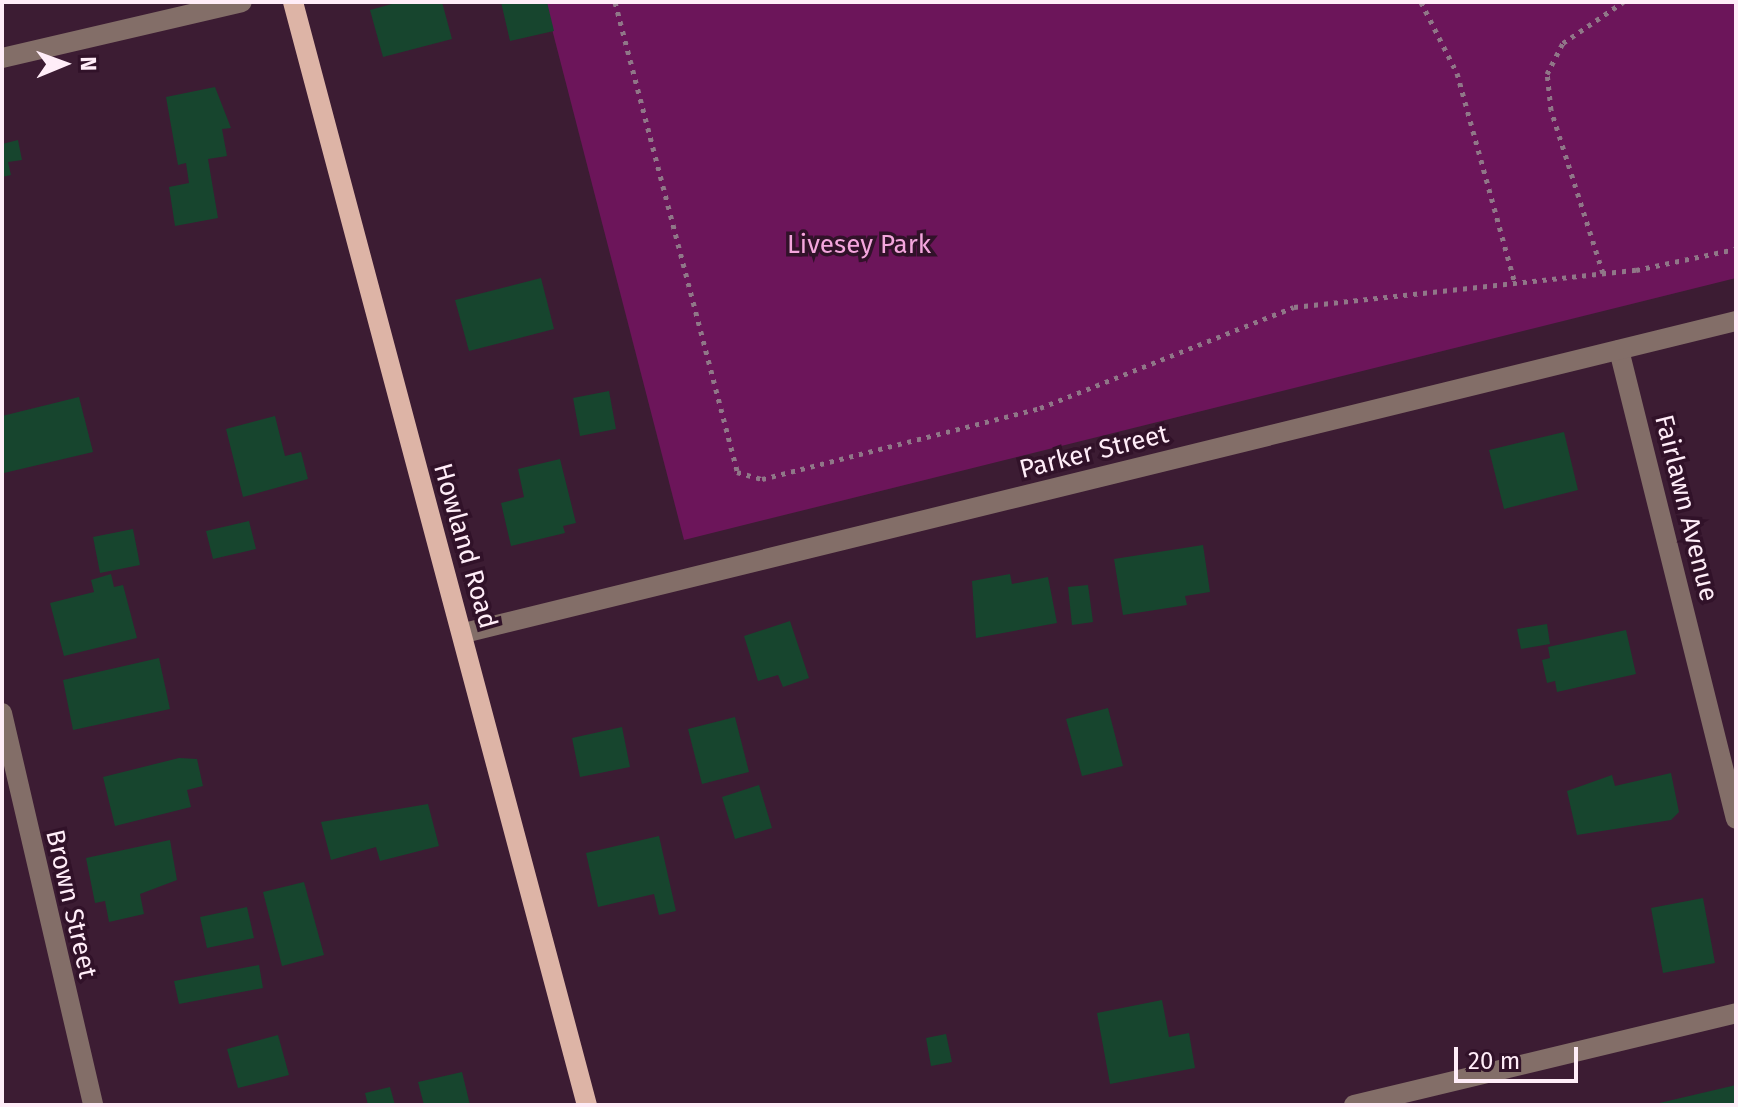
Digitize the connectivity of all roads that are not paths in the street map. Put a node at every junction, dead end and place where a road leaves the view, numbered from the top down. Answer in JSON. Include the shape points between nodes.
{"nodes":[{"id":1,"x":242,"y":2,"type":"edge"},
{"id":2,"x":293,"y":2,"type":"edge"},
{"id":3,"x":2,"y":58,"type":"edge"},
{"id":4,"x":1736,"y":321,"type":"edge"},
{"id":5,"x":1619,"y":350,"type":"junction"},
{"id":6,"x":464,"y":633,"type":"junction"},
{"id":7,"x":2,"y":713,"type":"edge"},
{"id":8,"x":1736,"y":819,"type":"edge"},
{"id":9,"x":1736,"y":1013,"type":"edge"},
{"id":10,"x":93,"y":1105,"type":"edge"},
{"id":11,"x":587,"y":1105,"type":"edge"},
{"id":12,"x":1354,"y":1105,"type":"edge"}],
"edges":[{"from":1,"to":3,"type":"street"},
{"from":2,"to":6,"type":"main road","name":"Howland Road"},
{"from":4,"to":5,"type":"street","name":"Parker Street"},
{"from":5,"to":6,"type":"street","name":"Parker Street"},
{"from":5,"to":8,"type":"street","name":"Fairlawn Avenue"},
{"from":6,"to":11,"type":"main road","name":"Howland Road"},
{"from":7,"to":10,"type":"street","name":"Brown Street"},
{"from":9,"to":12,"type":"street"}]}
